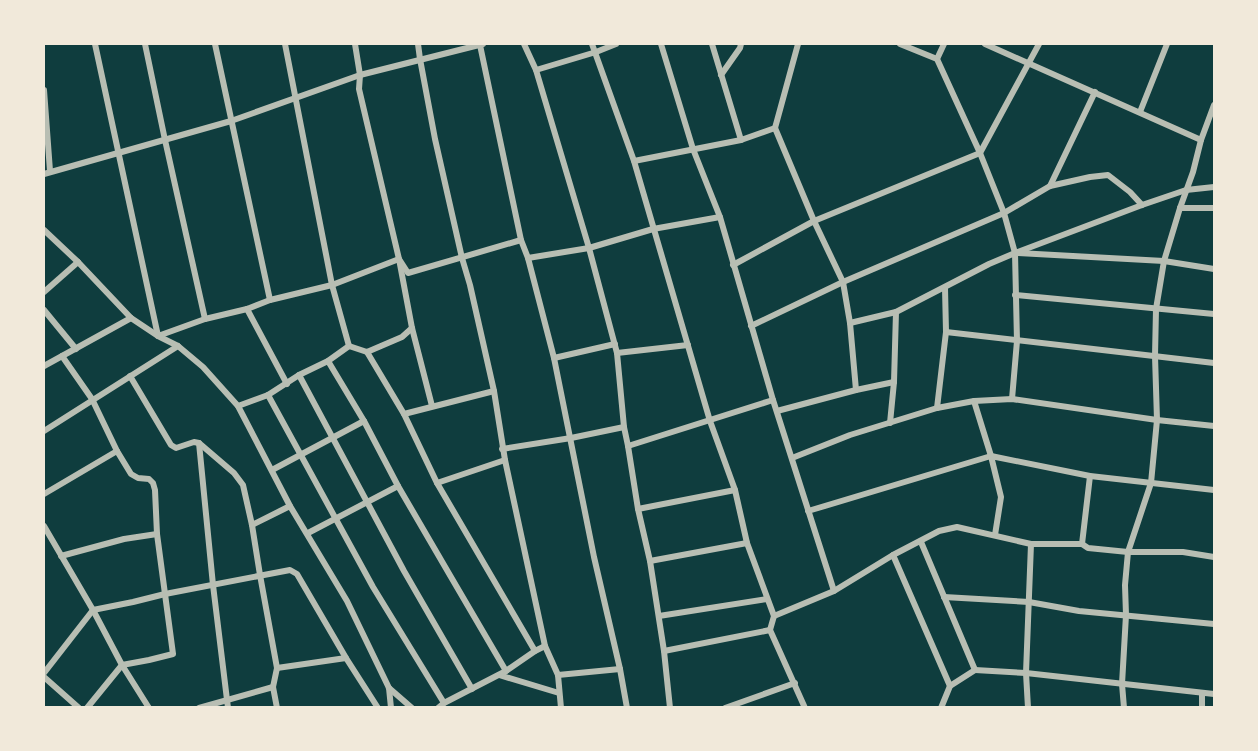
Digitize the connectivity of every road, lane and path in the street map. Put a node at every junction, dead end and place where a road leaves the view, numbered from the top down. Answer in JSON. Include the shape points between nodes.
{"nodes":[{"id":1,"x":95,"y":44,"type":"edge"},
{"id":2,"x":145,"y":44,"type":"edge"},
{"id":3,"x":215,"y":44,"type":"edge"},
{"id":4,"x":285,"y":44,"type":"edge"},
{"id":5,"x":355,"y":44,"type":"edge"},
{"id":6,"x":418,"y":44,"type":"edge"},
{"id":7,"x":482,"y":44,"type":"edge"},
{"id":8,"x":524,"y":44,"type":"edge"},
{"id":9,"x":592,"y":44,"type":"edge"},
{"id":10,"x":616,"y":44,"type":"edge"},
{"id":11,"x":661,"y":44,"type":"edge"},
{"id":12,"x":712,"y":44,"type":"edge"},
{"id":13,"x":741,"y":44,"type":"edge"},
{"id":14,"x":798,"y":44,"type":"edge"},
{"id":15,"x":900,"y":44,"type":"edge"},
{"id":16,"x":944,"y":44,"type":"edge"},
{"id":17,"x":985,"y":44,"type":"edge"},
{"id":18,"x":1039,"y":44,"type":"edge"},
{"id":19,"x":1167,"y":44,"type":"edge"},
{"id":20,"x":993,"y":45,"type":"edge"},
{"id":21,"x":596,"y":52,"type":"junction"},
{"id":22,"x":420,"y":59,"type":"junction"},
{"id":23,"x":938,"y":60,"type":"junction"},
{"id":24,"x":1029,"y":63,"type":"junction"},
{"id":25,"x":536,"y":70,"type":"junction"},
{"id":26,"x":360,"y":75,"type":"junction"},
{"id":27,"x":721,"y":75,"type":"junction"},
{"id":28,"x":44,"y":90,"type":"edge"},
{"id":29,"x":1095,"y":92,"type":"junction"},
{"id":30,"x":296,"y":97,"type":"junction"},
{"id":31,"x":1215,"y":105,"type":"edge"},
{"id":32,"x":1140,"y":112,"type":"junction"},
{"id":33,"x":231,"y":121,"type":"junction"},
{"id":34,"x":775,"y":128,"type":"junction"},
{"id":35,"x":165,"y":140,"type":"junction"},
{"id":36,"x":741,"y":140,"type":"junction"},
{"id":37,"x":1201,"y":140,"type":"junction"},
{"id":38,"x":693,"y":149,"type":"junction"},
{"id":39,"x":980,"y":153,"type":"junction"},
{"id":40,"x":118,"y":154,"type":"junction"},
{"id":41,"x":634,"y":161,"type":"junction"},
{"id":42,"x":47,"y":173,"type":"edge"},
{"id":43,"x":1050,"y":186,"type":"junction"},
{"id":44,"x":1215,"y":187,"type":"edge"},
{"id":45,"x":1186,"y":190,"type":"junction"},
{"id":46,"x":1142,"y":205,"type":"junction"},
{"id":47,"x":1179,"y":208,"type":"junction"},
{"id":48,"x":1215,"y":208,"type":"edge"},
{"id":49,"x":1004,"y":213,"type":"junction"},
{"id":50,"x":720,"y":217,"type":"junction"},
{"id":51,"x":814,"y":222,"type":"junction"},
{"id":52,"x":653,"y":229,"type":"junction"},
{"id":53,"x":44,"y":230,"type":"edge"},
{"id":54,"x":521,"y":240,"type":"junction"},
{"id":55,"x":589,"y":248,"type":"junction"},
{"id":56,"x":1014,"y":253,"type":"junction"},
{"id":57,"x":462,"y":258,"type":"junction"},
{"id":58,"x":528,"y":258,"type":"junction"},
{"id":59,"x":399,"y":260,"type":"junction"},
{"id":60,"x":1164,"y":261,"type":"junction"},
{"id":61,"x":78,"y":262,"type":"junction"},
{"id":62,"x":733,"y":265,"type":"junction"},
{"id":63,"x":1215,"y":269,"type":"edge"},
{"id":64,"x":843,"y":282,"type":"junction"},
{"id":65,"x":332,"y":285,"type":"junction"},
{"id":66,"x":945,"y":288,"type":"junction"},
{"id":67,"x":44,"y":292,"type":"edge"},
{"id":68,"x":1014,"y":295,"type":"junction"},
{"id":69,"x":270,"y":300,"type":"junction"},
{"id":70,"x":248,"y":309,"type":"junction"},
{"id":71,"x":1156,"y":309,"type":"junction"},
{"id":72,"x":44,"y":310,"type":"edge"},
{"id":73,"x":896,"y":312,"type":"junction"},
{"id":74,"x":1215,"y":314,"type":"edge"},
{"id":75,"x":131,"y":318,"type":"junction"},
{"id":76,"x":205,"y":319,"type":"junction"},
{"id":77,"x":850,"y":323,"type":"junction"},
{"id":78,"x":751,"y":326,"type":"junction"},
{"id":79,"x":412,"y":328,"type":"junction"},
{"id":80,"x":946,"y":332,"type":"junction"},
{"id":81,"x":158,"y":336,"type":"junction"},
{"id":82,"x":1017,"y":341,"type":"junction"},
{"id":83,"x":615,"y":344,"type":"junction"},
{"id":84,"x":688,"y":345,"type":"junction"},
{"id":85,"x":178,"y":346,"type":"junction"},
{"id":86,"x":349,"y":346,"type":"junction"},
{"id":87,"x":76,"y":349,"type":"junction"},
{"id":88,"x":367,"y":352,"type":"junction"},
{"id":89,"x":617,"y":353,"type":"junction"},
{"id":90,"x":62,"y":356,"type":"junction"},
{"id":91,"x":1155,"y":356,"type":"junction"},
{"id":92,"x":554,"y":358,"type":"junction"},
{"id":93,"x":328,"y":361,"type":"junction"},
{"id":94,"x":1215,"y":363,"type":"edge"},
{"id":95,"x":44,"y":366,"type":"edge"},
{"id":96,"x":299,"y":375,"type":"junction"},
{"id":97,"x":130,"y":376,"type":"junction"},
{"id":98,"x":894,"y":382,"type":"junction"},
{"id":99,"x":287,"y":384,"type":"junction"},
{"id":100,"x":856,"y":390,"type":"junction"},
{"id":101,"x":494,"y":391,"type":"junction"},
{"id":102,"x":268,"y":395,"type":"junction"},
{"id":103,"x":92,"y":399,"type":"junction"},
{"id":104,"x":1012,"y":399,"type":"junction"},
{"id":105,"x":773,"y":400,"type":"junction"},
{"id":106,"x":974,"y":401,"type":"junction"},
{"id":107,"x":238,"y":406,"type":"junction"},
{"id":108,"x":432,"y":406,"type":"junction"},
{"id":109,"x":937,"y":408,"type":"junction"},
{"id":110,"x":777,"y":411,"type":"junction"},
{"id":111,"x":404,"y":414,"type":"junction"},
{"id":112,"x":1157,"y":420,"type":"junction"},
{"id":113,"x":364,"y":421,"type":"junction"},
{"id":114,"x":710,"y":421,"type":"junction"},
{"id":115,"x":890,"y":423,"type":"junction"},
{"id":116,"x":1215,"y":426,"type":"edge"},
{"id":117,"x":624,"y":427,"type":"junction"},
{"id":118,"x":44,"y":431,"type":"edge"},
{"id":119,"x":331,"y":437,"type":"junction"},
{"id":120,"x":571,"y":438,"type":"junction"},
{"id":121,"x":200,"y":443,"type":"junction"},
{"id":122,"x":628,"y":447,"type":"junction"},
{"id":123,"x":502,"y":448,"type":"junction"},
{"id":124,"x":117,"y":451,"type":"junction"},
{"id":125,"x":301,"y":454,"type":"junction"},
{"id":126,"x":991,"y":456,"type":"junction"},
{"id":127,"x":792,"y":458,"type":"junction"},
{"id":128,"x":504,"y":460,"type":"junction"},
{"id":129,"x":272,"y":470,"type":"junction"},
{"id":130,"x":1090,"y":476,"type":"junction"},
{"id":131,"x":437,"y":483,"type":"junction"},
{"id":132,"x":1151,"y":483,"type":"junction"},
{"id":133,"x":398,"y":486,"type":"junction"},
{"id":134,"x":735,"y":490,"type":"junction"},
{"id":135,"x":1215,"y":490,"type":"edge"},
{"id":136,"x":44,"y":494,"type":"edge"},
{"id":137,"x":368,"y":502,"type":"junction"},
{"id":138,"x":290,"y":506,"type":"junction"},
{"id":139,"x":639,"y":509,"type":"junction"},
{"id":140,"x":808,"y":511,"type":"junction"},
{"id":141,"x":337,"y":519,"type":"junction"},
{"id":142,"x":252,"y":525,"type":"junction"},
{"id":143,"x":44,"y":527,"type":"edge"},
{"id":144,"x":308,"y":533,"type":"junction"},
{"id":145,"x":157,"y":534,"type":"junction"},
{"id":146,"x":995,"y":535,"type":"junction"},
{"id":147,"x":921,"y":542,"type":"junction"},
{"id":148,"x":747,"y":543,"type":"junction"},
{"id":149,"x":1030,"y":544,"type":"junction"},
{"id":150,"x":1082,"y":544,"type":"junction"},
{"id":151,"x":1128,"y":552,"type":"junction"},
{"id":152,"x":894,"y":555,"type":"junction"},
{"id":153,"x":61,"y":556,"type":"junction"},
{"id":154,"x":1215,"y":557,"type":"edge"},
{"id":155,"x":650,"y":561,"type":"junction"},
{"id":156,"x":260,"y":575,"type":"junction"},
{"id":157,"x":213,"y":585,"type":"junction"},
{"id":158,"x":834,"y":591,"type":"junction"},
{"id":159,"x":165,"y":594,"type":"junction"},
{"id":160,"x":944,"y":597,"type":"junction"},
{"id":161,"x":767,"y":599,"type":"junction"},
{"id":162,"x":1029,"y":602,"type":"junction"},
{"id":163,"x":93,"y":610,"type":"junction"},
{"id":164,"x":1126,"y":615,"type":"junction"},
{"id":165,"x":658,"y":616,"type":"junction"},
{"id":166,"x":774,"y":616,"type":"junction"},
{"id":167,"x":1215,"y":624,"type":"edge"},
{"id":168,"x":770,"y":630,"type":"junction"},
{"id":169,"x":545,"y":646,"type":"junction"},
{"id":170,"x":535,"y":651,"type":"junction"},
{"id":171,"x":664,"y":651,"type":"junction"},
{"id":172,"x":346,"y":658,"type":"junction"},
{"id":173,"x":122,"y":665,"type":"junction"},
{"id":174,"x":278,"y":668,"type":"junction"},
{"id":175,"x":620,"y":669,"type":"junction"},
{"id":176,"x":975,"y":670,"type":"junction"},
{"id":177,"x":506,"y":671,"type":"junction"},
{"id":178,"x":1026,"y":673,"type":"junction"},
{"id":179,"x":44,"y":675,"type":"edge"},
{"id":180,"x":499,"y":675,"type":"junction"},
{"id":181,"x":558,"y":675,"type":"junction"},
{"id":182,"x":795,"y":683,"type":"junction"},
{"id":183,"x":1122,"y":684,"type":"junction"},
{"id":184,"x":950,"y":686,"type":"junction"},
{"id":185,"x":273,"y":687,"type":"junction"},
{"id":186,"x":389,"y":688,"type":"junction"},
{"id":187,"x":472,"y":688,"type":"junction"},
{"id":188,"x":559,"y":693,"type":"junction"},
{"id":189,"x":1202,"y":693,"type":"junction"},
{"id":190,"x":1215,"y":694,"type":"edge"},
{"id":191,"x":227,"y":699,"type":"junction"},
{"id":192,"x":441,"y":705,"type":"edge"},
{"id":193,"x":79,"y":708,"type":"edge"},
{"id":194,"x":87,"y":708,"type":"edge"},
{"id":195,"x":149,"y":708,"type":"edge"},
{"id":196,"x":199,"y":708,"type":"edge"},
{"id":197,"x":228,"y":708,"type":"edge"},
{"id":198,"x":277,"y":708,"type":"edge"},
{"id":199,"x":378,"y":708,"type":"edge"},
{"id":200,"x":391,"y":708,"type":"edge"},
{"id":201,"x":412,"y":708,"type":"edge"},
{"id":202,"x":561,"y":708,"type":"edge"},
{"id":203,"x":627,"y":708,"type":"edge"},
{"id":204,"x":670,"y":708,"type":"edge"},
{"id":205,"x":725,"y":708,"type":"edge"},
{"id":206,"x":805,"y":708,"type":"edge"},
{"id":207,"x":941,"y":708,"type":"edge"},
{"id":208,"x":1028,"y":708,"type":"edge"},
{"id":209,"x":1124,"y":708,"type":"edge"},
{"id":210,"x":1202,"y":708,"type":"edge"}],
"edges":[{"from":1,"to":40,"type":"street"},
{"from":2,"to":35,"type":"street"},
{"from":3,"to":33,"type":"street"},
{"from":4,"to":30,"type":"street"},
{"from":5,"to":26,"type":"street"},
{"from":6,"to":22,"type":"street"},
{"from":7,"to":22,"type":"street"},
{"from":7,"to":54,"type":"street"},
{"from":8,"to":25,"type":"street"},
{"from":9,"to":21,"type":"street"},
{"from":10,"to":21,"type":"street"},
{"from":11,"to":38,"type":"street"},
{"from":12,"to":27,"type":"street"},
{"from":13,"to":27,"type":"street"},
{"from":14,"to":34,"type":"street"},
{"from":15,"to":23,"type":"street"},
{"from":16,"to":23,"type":"street"},
{"from":17,"to":20,"type":"street"},
{"from":18,"to":24,"type":"street"},
{"from":19,"to":32,"type":"street"},
{"from":20,"to":24,"type":"street"},
{"from":21,"to":25,"type":"street"},
{"from":21,"to":41,"type":"street"},
{"from":22,"to":26,"type":"street"},
{"from":22,"to":57,"type":"street"},
{"from":23,"to":39,"type":"street"},
{"from":24,"to":29,"type":"street"},
{"from":24,"to":39,"type":"street"},
{"from":25,"to":55,"type":"street"},
{"from":26,"to":30,"type":"street"},
{"from":26,"to":59,"type":"street","via":[[359,89]]},
{"from":27,"to":36,"type":"street"},
{"from":28,"to":42,"type":"street"},
{"from":29,"to":32,"type":"street"},
{"from":29,"to":43,"type":"street"},
{"from":30,"to":33,"type":"street"},
{"from":30,"to":65,"type":"street"},
{"from":31,"to":37,"type":"street"},
{"from":32,"to":37,"type":"street"},
{"from":33,"to":35,"type":"street"},
{"from":33,"to":69,"type":"street"},
{"from":34,"to":36,"type":"street"},
{"from":34,"to":51,"type":"street"},
{"from":35,"to":40,"type":"street"},
{"from":35,"to":76,"type":"street"},
{"from":36,"to":38,"type":"street"},
{"from":37,"to":45,"type":"street"},
{"from":38,"to":41,"type":"street"},
{"from":38,"to":50,"type":"street"},
{"from":39,"to":49,"type":"street"},
{"from":39,"to":51,"type":"street"},
{"from":40,"to":42,"type":"street"},
{"from":40,"to":81,"type":"street"},
{"from":41,"to":52,"type":"street"},
{"from":43,"to":46,"type":"street","via":[[1108,175]]},
{"from":43,"to":49,"type":"street"},
{"from":44,"to":45,"type":"street"},
{"from":45,"to":46,"type":"street"},
{"from":45,"to":47,"type":"street"},
{"from":46,"to":56,"type":"street"},
{"from":47,"to":48,"type":"street"},
{"from":47,"to":60,"type":"street"},
{"from":49,"to":56,"type":"street"},
{"from":49,"to":64,"type":"street"},
{"from":50,"to":52,"type":"street"},
{"from":50,"to":62,"type":"street"},
{"from":51,"to":62,"type":"street"},
{"from":51,"to":64,"type":"street"},
{"from":52,"to":55,"type":"street"},
{"from":52,"to":84,"type":"street"},
{"from":53,"to":61,"type":"street"},
{"from":54,"to":57,"type":"street"},
{"from":54,"to":58,"type":"street"},
{"from":55,"to":58,"type":"street"},
{"from":55,"to":83,"type":"street"},
{"from":56,"to":60,"type":"street"},
{"from":56,"to":66,"type":"street"},
{"from":56,"to":68,"type":"street"},
{"from":57,"to":59,"type":"street","via":[[408,273]]},
{"from":57,"to":101,"type":"street"},
{"from":58,"to":92,"type":"street"},
{"from":59,"to":65,"type":"street"},
{"from":59,"to":79,"type":"street"},
{"from":60,"to":63,"type":"street"},
{"from":60,"to":71,"type":"street"},
{"from":61,"to":67,"type":"street"},
{"from":61,"to":75,"type":"street"},
{"from":62,"to":78,"type":"street"},
{"from":64,"to":77,"type":"street"},
{"from":64,"to":78,"type":"street"},
{"from":65,"to":69,"type":"street"},
{"from":65,"to":86,"type":"street"},
{"from":66,"to":73,"type":"street"},
{"from":66,"to":80,"type":"street"},
{"from":68,"to":71,"type":"street"},
{"from":68,"to":82,"type":"street"},
{"from":69,"to":70,"type":"street"},
{"from":70,"to":76,"type":"street"},
{"from":70,"to":99,"type":"street"},
{"from":71,"to":74,"type":"street"},
{"from":71,"to":91,"type":"street"},
{"from":72,"to":87,"type":"street"},
{"from":73,"to":77,"type":"street"},
{"from":73,"to":98,"type":"street"},
{"from":75,"to":81,"type":"street"},
{"from":75,"to":87,"type":"street"},
{"from":76,"to":81,"type":"street"},
{"from":77,"to":100,"type":"street"},
{"from":78,"to":105,"type":"street"},
{"from":79,"to":88,"type":"street","via":[[402,338]]},
{"from":79,"to":108,"type":"street"},
{"from":80,"to":82,"type":"street"},
{"from":80,"to":109,"type":"street"},
{"from":81,"to":85,"type":"street"},
{"from":82,"to":91,"type":"street"},
{"from":82,"to":104,"type":"street"},
{"from":83,"to":89,"type":"street"},
{"from":83,"to":92,"type":"street"},
{"from":84,"to":89,"type":"street"},
{"from":84,"to":114,"type":"street"},
{"from":85,"to":97,"type":"street"},
{"from":85,"to":107,"type":"street","via":[[204,367]]},
{"from":86,"to":88,"type":"street"},
{"from":86,"to":93,"type":"street"},
{"from":87,"to":90,"type":"street"},
{"from":88,"to":111,"type":"street"},
{"from":89,"to":117,"type":"street"},
{"from":90,"to":95,"type":"street"},
{"from":90,"to":103,"type":"street"},
{"from":91,"to":94,"type":"street"},
{"from":91,"to":112,"type":"street"},
{"from":92,"to":120,"type":"street"},
{"from":93,"to":96,"type":"street"},
{"from":93,"to":113,"type":"street"},
{"from":96,"to":99,"type":"street"},
{"from":96,"to":119,"type":"street"},
{"from":97,"to":103,"type":"street"},
{"from":97,"to":121,"type":"street","via":[[171,445]]},
{"from":98,"to":100,"type":"street"},
{"from":98,"to":115,"type":"street"},
{"from":99,"to":102,"type":"street"},
{"from":100,"to":110,"type":"street"},
{"from":101,"to":108,"type":"street"},
{"from":101,"to":123,"type":"street"},
{"from":102,"to":107,"type":"street"},
{"from":102,"to":125,"type":"street"},
{"from":103,"to":118,"type":"street"},
{"from":103,"to":124,"type":"street"},
{"from":104,"to":106,"type":"street"},
{"from":104,"to":112,"type":"street"},
{"from":105,"to":110,"type":"street"},
{"from":105,"to":114,"type":"street"},
{"from":106,"to":109,"type":"street"},
{"from":106,"to":126,"type":"street"},
{"from":107,"to":129,"type":"street"},
{"from":108,"to":111,"type":"street"},
{"from":109,"to":115,"type":"street"},
{"from":110,"to":127,"type":"street"},
{"from":111,"to":131,"type":"street"},
{"from":112,"to":116,"type":"street"},
{"from":112,"to":132,"type":"street"},
{"from":113,"to":119,"type":"street"},
{"from":113,"to":133,"type":"street"},
{"from":114,"to":122,"type":"street"},
{"from":114,"to":134,"type":"street"},
{"from":115,"to":127,"type":"street"},
{"from":117,"to":120,"type":"street"},
{"from":117,"to":122,"type":"street"},
{"from":119,"to":125,"type":"street"},
{"from":119,"to":137,"type":"street"},
{"from":120,"to":123,"type":"street"},
{"from":120,"to":175,"type":"street"},
{"from":121,"to":142,"type":"street","via":[[243,485]]},
{"from":121,"to":157,"type":"street"},
{"from":122,"to":139,"type":"street"},
{"from":123,"to":128,"type":"street"},
{"from":124,"to":136,"type":"street"},
{"from":124,"to":145,"type":"street","via":[[131,474],[153,483]]},
{"from":125,"to":129,"type":"street"},
{"from":125,"to":141,"type":"street"},
{"from":126,"to":130,"type":"street"},
{"from":126,"to":140,"type":"street"},
{"from":126,"to":146,"type":"street","via":[[1001,497]]},
{"from":127,"to":140,"type":"street"},
{"from":128,"to":131,"type":"street"},
{"from":128,"to":169,"type":"street"},
{"from":129,"to":138,"type":"street"},
{"from":130,"to":132,"type":"street"},
{"from":130,"to":150,"type":"street"},
{"from":131,"to":170,"type":"street"},
{"from":132,"to":135,"type":"street"},
{"from":132,"to":151,"type":"street"},
{"from":133,"to":137,"type":"street"},
{"from":133,"to":177,"type":"street"},
{"from":134,"to":139,"type":"street"},
{"from":134,"to":148,"type":"street"},
{"from":137,"to":141,"type":"street"},
{"from":137,"to":187,"type":"street"},
{"from":138,"to":142,"type":"street"},
{"from":138,"to":144,"type":"street"},
{"from":139,"to":155,"type":"street"},
{"from":140,"to":158,"type":"street"},
{"from":141,"to":144,"type":"street"},
{"from":141,"to":192,"type":"street"},
{"from":142,"to":156,"type":"street"},
{"from":143,"to":153,"type":"street"},
{"from":144,"to":186,"type":"street","via":[[347,601]]},
{"from":145,"to":153,"type":"street"},
{"from":145,"to":159,"type":"street"},
{"from":146,"to":147,"type":"street","via":[[957,527],[939,531]]},
{"from":146,"to":149,"type":"street"},
{"from":147,"to":152,"type":"street"},
{"from":147,"to":160,"type":"street"},
{"from":148,"to":155,"type":"street"},
{"from":148,"to":161,"type":"street"},
{"from":149,"to":150,"type":"street"},
{"from":149,"to":162,"type":"street"},
{"from":150,"to":151,"type":"street"},
{"from":151,"to":154,"type":"street","via":[[1183,552]]},
{"from":151,"to":164,"type":"street"},
{"from":152,"to":158,"type":"street"},
{"from":152,"to":184,"type":"street"},
{"from":153,"to":163,"type":"street"},
{"from":155,"to":165,"type":"street"},
{"from":156,"to":157,"type":"street"},
{"from":156,"to":172,"type":"street","via":[[290,570],[297,574]]},
{"from":156,"to":174,"type":"street"},
{"from":157,"to":159,"type":"street"},
{"from":157,"to":191,"type":"street"},
{"from":158,"to":166,"type":"street"},
{"from":159,"to":163,"type":"street"},
{"from":159,"to":173,"type":"street","via":[[173,654]]},
{"from":160,"to":162,"type":"street"},
{"from":160,"to":176,"type":"street"},
{"from":161,"to":165,"type":"street"},
{"from":161,"to":166,"type":"street"},
{"from":162,"to":164,"type":"street"},
{"from":162,"to":178,"type":"street"},
{"from":163,"to":173,"type":"street"},
{"from":163,"to":179,"type":"street"},
{"from":164,"to":167,"type":"street"},
{"from":164,"to":183,"type":"street"},
{"from":165,"to":171,"type":"street"},
{"from":166,"to":168,"type":"street"},
{"from":168,"to":171,"type":"street"},
{"from":168,"to":182,"type":"street"},
{"from":169,"to":170,"type":"street"},
{"from":169,"to":181,"type":"street"},
{"from":170,"to":177,"type":"street"},
{"from":171,"to":204,"type":"street"},
{"from":172,"to":174,"type":"street"},
{"from":172,"to":199,"type":"street"},
{"from":173,"to":194,"type":"street"},
{"from":173,"to":195,"type":"street"},
{"from":174,"to":185,"type":"street"},
{"from":175,"to":181,"type":"street"},
{"from":175,"to":203,"type":"street"},
{"from":176,"to":178,"type":"street"},
{"from":176,"to":184,"type":"street"},
{"from":177,"to":180,"type":"street"},
{"from":178,"to":183,"type":"street"},
{"from":178,"to":208,"type":"street"},
{"from":179,"to":193,"type":"street"},
{"from":180,"to":187,"type":"street"},
{"from":180,"to":188,"type":"street"},
{"from":181,"to":188,"type":"street"},
{"from":182,"to":205,"type":"street"},
{"from":182,"to":206,"type":"street"},
{"from":183,"to":189,"type":"street"},
{"from":183,"to":209,"type":"street"},
{"from":184,"to":207,"type":"street"},
{"from":185,"to":191,"type":"street"},
{"from":185,"to":198,"type":"street"},
{"from":186,"to":200,"type":"street"},
{"from":186,"to":201,"type":"street"},
{"from":187,"to":192,"type":"street"},
{"from":188,"to":202,"type":"street"},
{"from":189,"to":190,"type":"street"},
{"from":189,"to":210,"type":"street"},
{"from":191,"to":196,"type":"street"},
{"from":191,"to":197,"type":"street"}]}
